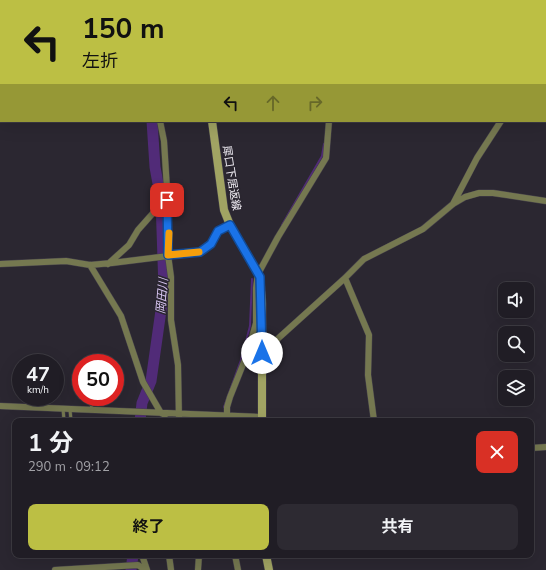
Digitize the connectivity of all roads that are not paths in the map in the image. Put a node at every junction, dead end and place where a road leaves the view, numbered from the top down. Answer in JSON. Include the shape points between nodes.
{"nodes":[{"id":1,"x":160,"y":122,"type":"edge"},
{"id":2,"x":212,"y":122,"type":"edge"},
{"id":3,"x":329,"y":122,"type":"edge"},
{"id":4,"x":501,"y":122,"type":"edge"},
{"id":5,"x":546,"y":201,"type":"edge"},
{"id":6,"x":453,"y":204,"type":"junction"},
{"id":7,"x":154,"y":212,"type":"dead end"},
{"id":8,"x":230,"y":225,"type":"junction"},
{"id":9,"x":168,"y":255,"type":"junction"},
{"id":10,"x":0,"y":264,"type":"edge"},
{"id":11,"x":108,"y":264,"type":"junction"},
{"id":12,"x":90,"y":265,"type":"junction"},
{"id":13,"x":258,"y":274,"type":"junction"},
{"id":14,"x":345,"y":278,"type":"junction"},
{"id":15,"x":262,"y":353,"type":"junction"},
{"id":16,"x":0,"y":406,"type":"edge"},
{"id":17,"x":91,"y":406,"type":"edge"},
{"id":18,"x":63,"y":408,"type":"junction"},
{"id":19,"x":70,"y":409,"type":"junction"},
{"id":20,"x":92,"y":410,"type":"junction"},
{"id":21,"x":163,"y":413,"type":"junction"},
{"id":22,"x":180,"y":413,"type":"junction"},
{"id":23,"x":228,"y":416,"type":"junction"},
{"id":24,"x":64,"y":418,"type":"edge"},
{"id":25,"x":71,"y":418,"type":"edge"},
{"id":26,"x":164,"y":418,"type":"edge"},
{"id":27,"x":179,"y":418,"type":"edge"},
{"id":28,"x":220,"y":418,"type":"edge"},
{"id":29,"x":251,"y":418,"type":"edge"},
{"id":30,"x":262,"y":418,"type":"edge"},
{"id":31,"x":374,"y":418,"type":"edge"},
{"id":32,"x":546,"y":447,"type":"edge"},
{"id":33,"x":534,"y":448,"type":"edge"},
{"id":34,"x":140,"y":558,"type":"edge"},
{"id":35,"x":142,"y":558,"type":"edge"},
{"id":36,"x":169,"y":558,"type":"edge"},
{"id":37,"x":200,"y":558,"type":"edge"},
{"id":38,"x":236,"y":558,"type":"edge"},
{"id":39,"x":267,"y":558,"type":"edge"},
{"id":40,"x":138,"y":565,"type":"junction"},
{"id":41,"x":55,"y":570,"type":"edge"},
{"id":42,"x":146,"y":570,"type":"edge"},
{"id":43,"x":171,"y":570,"type":"edge"},
{"id":44,"x":198,"y":570,"type":"edge"},
{"id":45,"x":238,"y":570,"type":"edge"},
{"id":46,"x":269,"y":570,"type":"edge"}],
"edges":[{"from":1,"to":9,"type":"street","via":[[167,189]]},
{"from":2,"to":8,"type":"main road","name":"犀口下居返線","via":[[224,210]]},
{"from":3,"to":13,"type":"street","via":[[326,158]]},
{"from":4,"to":6,"type":"street","via":[[477,158]]},
{"from":5,"to":6,"type":"street","via":[[479,193]]},
{"from":6,"to":14,"type":"street","via":[[424,229],[364,258]]},
{"from":7,"to":11,"type":"street","via":[[128,245]]},
{"from":8,"to":9,"type":"street","via":[[218,231],[211,244],[200,252]]},
{"from":8,"to":13,"type":"main road","name":"犀口下居返線"},
{"from":9,"to":11,"type":"street"},
{"from":9,"to":22,"type":"street"},
{"from":10,"to":12,"type":"street","via":[[66,261]]},
{"from":11,"to":12,"type":"street"},
{"from":12,"to":21,"type":"street","via":[[121,316],[144,382]]},
{"from":13,"to":15,"type":"main road","name":"犀口下居返線","via":[[262,304]]},
{"from":13,"to":23,"type":"street","via":[[256,323],[248,352],[230,397]]},
{"from":14,"to":15,"type":"street"},
{"from":14,"to":31,"type":"street","via":[[369,335],[368,375]]},
{"from":15,"to":30,"type":"main road","name":"犀口下居返線"},
{"from":16,"to":18,"type":"street"},
{"from":17,"to":20,"type":"lane"},
{"from":18,"to":19,"type":"street"},
{"from":18,"to":24,"type":"lane"},
{"from":19,"to":20,"type":"street"},
{"from":19,"to":25,"type":"lane"},
{"from":20,"to":21,"type":"street"},
{"from":21,"to":22,"type":"street"},
{"from":21,"to":26,"type":"street"},
{"from":22,"to":27,"type":"street"},
{"from":22,"to":28,"type":"street"},
{"from":23,"to":28,"type":"street"},
{"from":23,"to":29,"type":"street"},
{"from":32,"to":33,"type":"street"},
{"from":34,"to":40,"type":"street"},
{"from":35,"to":42,"type":"street"},
{"from":36,"to":43,"type":"street"},
{"from":37,"to":44,"type":"street"},
{"from":38,"to":45,"type":"street"},
{"from":39,"to":46,"type":"main road"},
{"from":40,"to":41,"type":"street"},
{"from":40,"to":42,"type":"street"}]}
